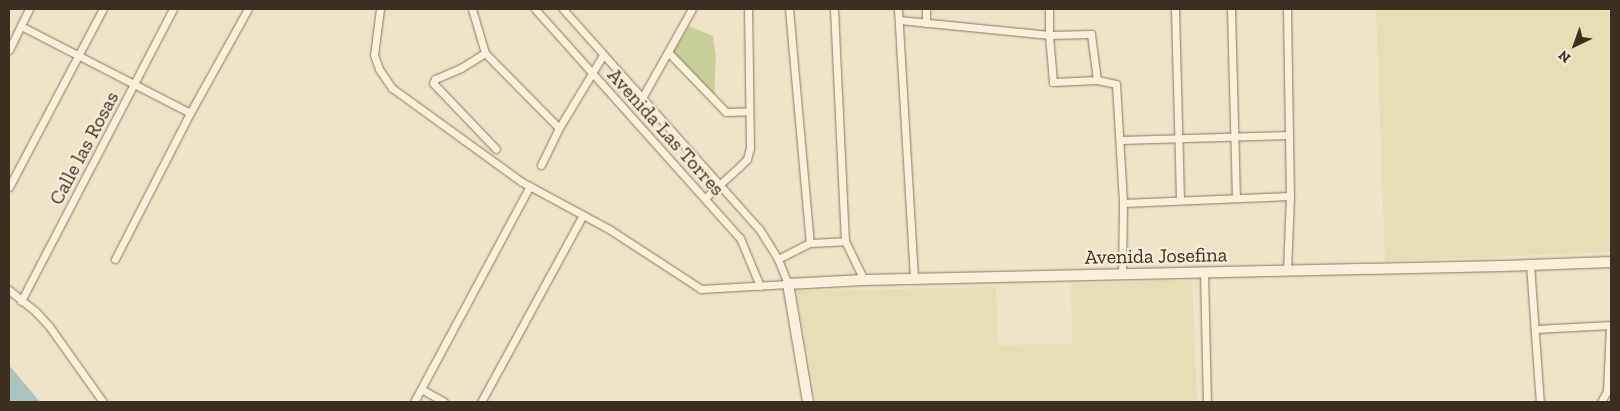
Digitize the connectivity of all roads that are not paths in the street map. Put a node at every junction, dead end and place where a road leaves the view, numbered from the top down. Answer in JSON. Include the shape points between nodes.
{"nodes":[{"id":1,"x":29,"y":9,"type":"edge"},
{"id":2,"x":103,"y":9,"type":"edge"},
{"id":3,"x":173,"y":9,"type":"edge"},
{"id":4,"x":248,"y":9,"type":"edge"},
{"id":5,"x":380,"y":9,"type":"edge"},
{"id":6,"x":472,"y":9,"type":"edge"},
{"id":7,"x":535,"y":9,"type":"edge"},
{"id":8,"x":563,"y":9,"type":"edge"},
{"id":9,"x":692,"y":9,"type":"edge"},
{"id":10,"x":748,"y":9,"type":"edge"},
{"id":11,"x":789,"y":9,"type":"edge"},
{"id":12,"x":834,"y":9,"type":"edge"},
{"id":13,"x":898,"y":9,"type":"edge"},
{"id":14,"x":926,"y":9,"type":"edge"},
{"id":15,"x":1049,"y":9,"type":"edge"},
{"id":16,"x":1175,"y":9,"type":"edge"},
{"id":17,"x":1231,"y":9,"type":"edge"},
{"id":18,"x":1287,"y":9,"type":"edge"},
{"id":19,"x":899,"y":20,"type":"junction"},
{"id":20,"x":926,"y":23,"type":"junction"},
{"id":21,"x":21,"y":26,"type":"junction"},
{"id":22,"x":1049,"y":35,"type":"junction"},
{"id":23,"x":9,"y":50,"type":"edge"},
{"id":24,"x":668,"y":52,"type":"junction"},
{"id":25,"x":485,"y":53,"type":"junction"},
{"id":26,"x":78,"y":55,"type":"junction"},
{"id":27,"x":603,"y":55,"type":"junction"},
{"id":28,"x":591,"y":73,"type":"junction"},
{"id":29,"x":1097,"y":80,"type":"junction"},
{"id":30,"x":135,"y":84,"type":"junction"},
{"id":31,"x":642,"y":98,"type":"junction"},
{"id":32,"x":750,"y":111,"type":"junction"},
{"id":33,"x":190,"y":113,"type":"junction"},
{"id":34,"x":559,"y":128,"type":"junction"},
{"id":35,"x":1289,"y":135,"type":"junction"},
{"id":36,"x":1178,"y":137,"type":"junction"},
{"id":37,"x":1234,"y":137,"type":"junction"},
{"id":38,"x":1120,"y":140,"type":"junction"},
{"id":39,"x":496,"y":149,"type":"dead end"},
{"id":40,"x":541,"y":165,"type":"dead end"},
{"id":41,"x":720,"y":185,"type":"junction"},
{"id":42,"x":530,"y":186,"type":"junction"},
{"id":43,"x":9,"y":187,"type":"edge"},
{"id":44,"x":1290,"y":196,"type":"junction"},
{"id":45,"x":1236,"y":197,"type":"junction"},
{"id":46,"x":705,"y":198,"type":"junction"},
{"id":47,"x":1180,"y":199,"type":"junction"},
{"id":48,"x":1123,"y":203,"type":"junction"},
{"id":49,"x":583,"y":215,"type":"junction"},
{"id":50,"x":845,"y":241,"type":"junction"},
{"id":51,"x":810,"y":243,"type":"junction"},
{"id":52,"x":778,"y":258,"type":"junction"},
{"id":53,"x":115,"y":259,"type":"dead end"},
{"id":54,"x":1611,"y":262,"type":"edge"},
{"id":55,"x":1530,"y":264,"type":"junction"},
{"id":56,"x":1287,"y":271,"type":"junction"},
{"id":57,"x":1204,"y":272,"type":"junction"},
{"id":58,"x":1122,"y":274,"type":"junction"},
{"id":59,"x":914,"y":279,"type":"junction"},
{"id":60,"x":864,"y":280,"type":"junction"},
{"id":61,"x":788,"y":284,"type":"junction"},
{"id":62,"x":760,"y":286,"type":"junction"},
{"id":63,"x":9,"y":290,"type":"edge"},
{"id":64,"x":22,"y":301,"type":"junction"},
{"id":65,"x":1610,"y":325,"type":"edge"},
{"id":66,"x":1535,"y":329,"type":"junction"},
{"id":67,"x":421,"y":389,"type":"junction"},
{"id":68,"x":103,"y":402,"type":"edge"},
{"id":69,"x":414,"y":402,"type":"edge"},
{"id":70,"x":444,"y":402,"type":"edge"},
{"id":71,"x":481,"y":402,"type":"edge"},
{"id":72,"x":808,"y":402,"type":"edge"},
{"id":73,"x":1207,"y":402,"type":"edge"},
{"id":74,"x":1540,"y":402,"type":"edge"},
{"id":75,"x":1601,"y":402,"type":"edge"}],
"edges":[{"from":1,"to":21,"type":"street"},
{"from":2,"to":26,"type":"street"},
{"from":3,"to":30,"type":"street","name":"Calle las Rosas"},
{"from":4,"to":33,"type":"street"},
{"from":5,"to":42,"type":"street","via":[[374,54],[379,69],[392,88]]},
{"from":6,"to":25,"type":"street"},
{"from":7,"to":28,"type":"street","name":"Avenida Las Torres"},
{"from":8,"to":27,"type":"street","name":"Avenida Las Torres"},
{"from":9,"to":24,"type":"street"},
{"from":10,"to":32,"type":"street"},
{"from":11,"to":51,"type":"street"},
{"from":12,"to":50,"type":"street"},
{"from":13,"to":19,"type":"street"},
{"from":14,"to":20,"type":"street"},
{"from":15,"to":22,"type":"street"},
{"from":16,"to":36,"type":"street"},
{"from":17,"to":37,"type":"street"},
{"from":18,"to":35,"type":"street"},
{"from":19,"to":20,"type":"street"},
{"from":19,"to":59,"type":"street"},
{"from":20,"to":22,"type":"street"},
{"from":21,"to":23,"type":"street"},
{"from":21,"to":26,"type":"street"},
{"from":22,"to":29,"type":"street","via":[[1091,34]]},
{"from":22,"to":29,"type":"street","via":[[1054,82]]},
{"from":24,"to":31,"type":"street"},
{"from":24,"to":32,"type":"street","via":[[726,112]]},
{"from":25,"to":34,"type":"street"},
{"from":25,"to":39,"type":"street","via":[[433,83]]},
{"from":26,"to":30,"type":"street"},
{"from":26,"to":43,"type":"street"},
{"from":27,"to":28,"type":"street"},
{"from":27,"to":31,"type":"street","name":"Avenida Las Torres"},
{"from":28,"to":34,"type":"street"},
{"from":28,"to":46,"type":"street","name":"Avenida Las Torres"},
{"from":29,"to":38,"type":"street","via":[[1114,82],[1117,86]]},
{"from":30,"to":33,"type":"street"},
{"from":30,"to":64,"type":"street","name":"Calle las Rosas"},
{"from":31,"to":41,"type":"street","name":"Avenida Las Torres"},
{"from":32,"to":41,"type":"street","via":[[747,159]]},
{"from":33,"to":53,"type":"street"},
{"from":34,"to":40,"type":"street"},
{"from":35,"to":37,"type":"street"},
{"from":35,"to":44,"type":"street"},
{"from":36,"to":37,"type":"street"},
{"from":36,"to":38,"type":"street"},
{"from":36,"to":47,"type":"street"},
{"from":37,"to":45,"type":"street"},
{"from":38,"to":48,"type":"street"},
{"from":41,"to":46,"type":"street"},
{"from":41,"to":52,"type":"street","name":"Avenida Las Torres","via":[[759,229]]},
{"from":42,"to":49,"type":"street"},
{"from":42,"to":67,"type":"street"},
{"from":44,"to":45,"type":"street"},
{"from":44,"to":56,"type":"street"},
{"from":45,"to":47,"type":"street"},
{"from":46,"to":62,"type":"street","name":"Avenida Las Torres","via":[[740,238]]},
{"from":47,"to":48,"type":"street"},
{"from":48,"to":58,"type":"street"},
{"from":49,"to":62,"type":"street","name":"Avenida Josefina","via":[[701,288]]},
{"from":49,"to":71,"type":"street"},
{"from":50,"to":51,"type":"street"},
{"from":50,"to":60,"type":"street"},
{"from":51,"to":52,"type":"street"},
{"from":52,"to":61,"type":"street","name":"Avenida Las Torres"},
{"from":54,"to":55,"type":"street","name":"Avenida Josefina"},
{"from":55,"to":56,"type":"street","name":"Avenida Josefina"},
{"from":55,"to":66,"type":"street"},
{"from":56,"to":57,"type":"street","name":"Avenida Josefina"},
{"from":57,"to":58,"type":"street","name":"Avenida Josefina"},
{"from":57,"to":73,"type":"street"},
{"from":58,"to":59,"type":"street","name":"Avenida Josefina"},
{"from":59,"to":60,"type":"street","name":"Avenida Josefina"},
{"from":60,"to":61,"type":"street","name":"Avenida Josefina"},
{"from":61,"to":62,"type":"street","name":"Avenida Josefina"},
{"from":61,"to":72,"type":"street"},
{"from":63,"to":64,"type":"street"},
{"from":64,"to":68,"type":"street","via":[[49,326]]},
{"from":65,"to":66,"type":"street"},
{"from":65,"to":75,"type":"street","via":[[1607,391]]},
{"from":66,"to":74,"type":"street"},
{"from":67,"to":69,"type":"street"},
{"from":67,"to":70,"type":"street"}]}
